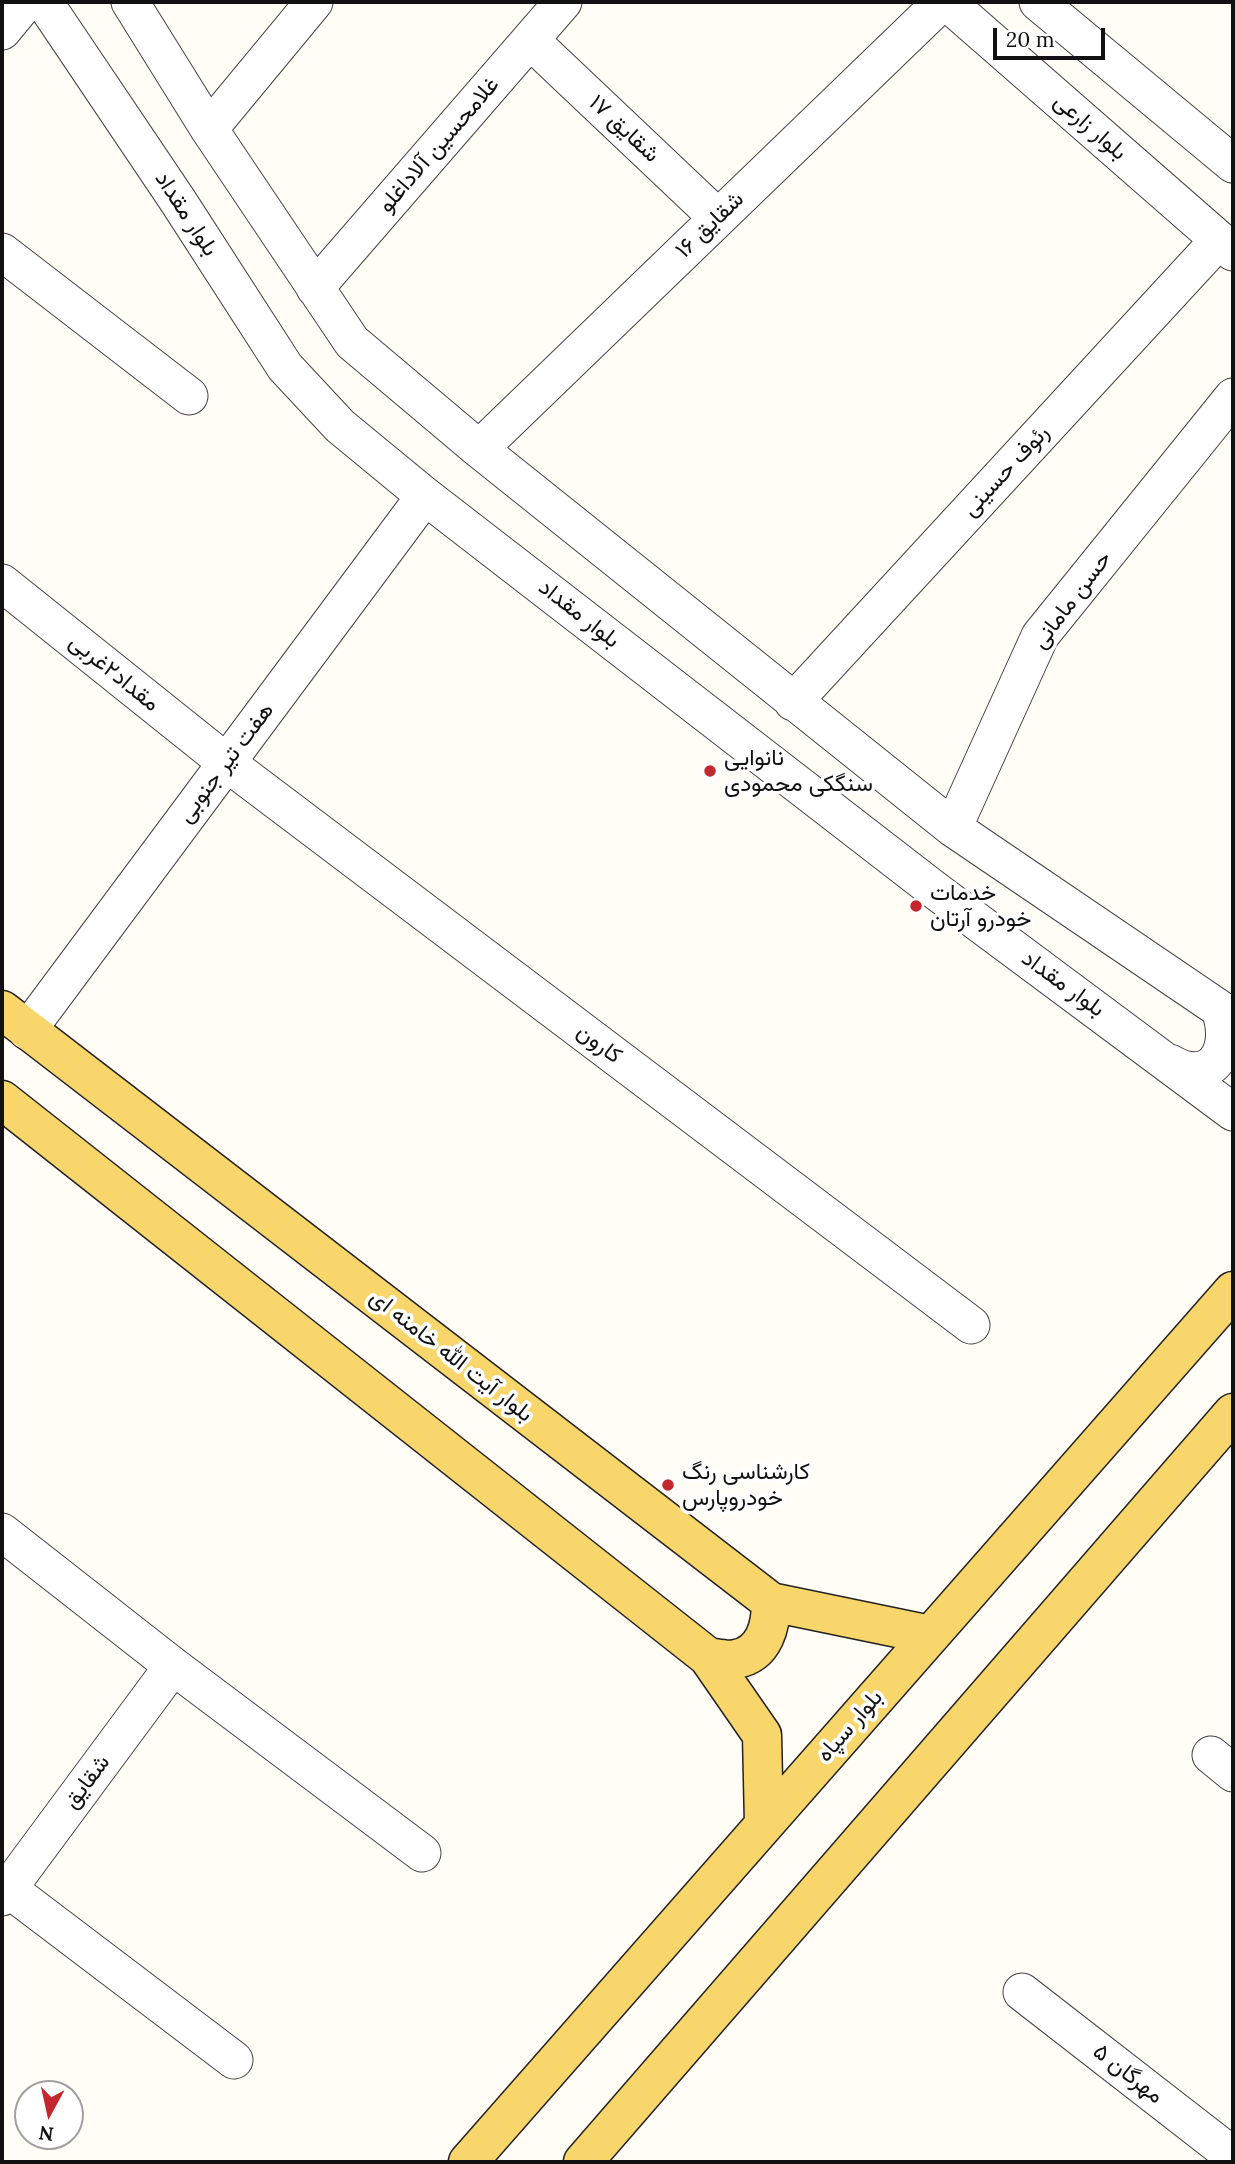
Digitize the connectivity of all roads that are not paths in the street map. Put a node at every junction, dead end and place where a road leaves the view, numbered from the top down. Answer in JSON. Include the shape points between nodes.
{"nodes":[{"id":1,"x":26,"y":2,"type":"edge"},
{"id":2,"x":44,"y":2,"type":"edge"},
{"id":3,"x":130,"y":2,"type":"edge"},
{"id":4,"x":314,"y":2,"type":"edge"},
{"id":5,"x":563,"y":2,"type":"edge"},
{"id":6,"x":944,"y":2,"type":"edge"},
{"id":7,"x":1038,"y":2,"type":"edge"},
{"id":8,"x":2,"y":31,"type":"edge"},
{"id":9,"x":530,"y":40,"type":"junction"},
{"id":10,"x":209,"y":129,"type":"junction"},
{"id":11,"x":1233,"y":164,"type":"edge"},
{"id":12,"x":718,"y":218,"type":"junction"},
{"id":13,"x":1226,"y":246,"type":"edge"},
{"id":14,"x":2,"y":251,"type":"edge"},
{"id":15,"x":315,"y":288,"type":"junction"},
{"id":16,"x":189,"y":396,"type":"dead end"},
{"id":17,"x":1233,"y":397,"type":"edge"},
{"id":18,"x":479,"y":449,"type":"junction"},
{"id":19,"x":425,"y":496,"type":"junction"},
{"id":20,"x":2,"y":583,"type":"edge"},
{"id":21,"x":793,"y":702,"type":"junction"},
{"id":22,"x":227,"y":763,"type":"junction"},
{"id":23,"x":953,"y":828,"type":"junction"},
{"id":24,"x":1227,"y":1014,"type":"edge"},
{"id":25,"x":14,"y":1020,"type":"edge"},
{"id":26,"x":1169,"y":1062,"type":"junction"},
{"id":27,"x":2,"y":1100,"type":"edge"},
{"id":28,"x":1233,"y":1112,"type":"edge"},
{"id":29,"x":1233,"y":1290,"type":"edge"},
{"id":30,"x":971,"y":1325,"type":"dead end"},
{"id":31,"x":1233,"y":1413,"type":"edge"},
{"id":32,"x":2,"y":1532,"type":"edge"},
{"id":33,"x":771,"y":1602,"type":"junction"},
{"id":34,"x":931,"y":1635,"type":"junction"},
{"id":35,"x":708,"y":1657,"type":"junction"},
{"id":36,"x":173,"y":1667,"type":"junction"},
{"id":37,"x":764,"y":1824,"type":"junction"},
{"id":38,"x":422,"y":1853,"type":"dead end"},
{"id":39,"x":4,"y":1890,"type":"edge"},
{"id":40,"x":1022,"y":1992,"type":"dead end"},
{"id":41,"x":234,"y":2060,"type":"dead end"},
{"id":42,"x":1233,"y":2157,"type":"edge"},
{"id":43,"x":468,"y":2162,"type":"edge"},
{"id":44,"x":583,"y":2162,"type":"edge"}],
"edges":[{"from":1,"to":8,"type":"street"},
{"from":2,"to":19,"type":"street","name":"بلوار مقداد","via":[[285,367],[340,426]]},
{"from":3,"to":10,"type":"street"},
{"from":4,"to":10,"type":"street"},
{"from":5,"to":9,"type":"street","name":"غلامحسین آلاداغلو"},
{"from":6,"to":12,"type":"street","name":"شقایق ۱۶"},
{"from":6,"to":13,"type":"street","name":"بلوار زارعی"},
{"from":7,"to":11,"type":"street"},
{"from":9,"to":12,"type":"street","name":"شقایق ۱۷"},
{"from":9,"to":15,"type":"street","name":"غلامحسین آلاداغلو"},
{"from":10,"to":15,"type":"street"},
{"from":12,"to":18,"type":"street","name":"شقایق ۱۶"},
{"from":13,"to":21,"type":"street","name":"رئوف حسینی"},
{"from":14,"to":16,"type":"street"},
{"from":15,"to":18,"type":"street","via":[[352,342]]},
{"from":17,"to":23,"type":"street","name":"حسن مامانی","via":[[1040,636]]},
{"from":18,"to":21,"type":"street"},
{"from":19,"to":22,"type":"street","name":"هفت تیر جنوبی"},
{"from":19,"to":26,"type":"street","name":"بلوار مقداد","via":[[932,888]]},
{"from":20,"to":22,"type":"street","name":"مقداد۲غربی"},
{"from":21,"to":23,"type":"street"},
{"from":22,"to":25,"type":"street","name":"هفت تیر جنوبی"},
{"from":22,"to":30,"type":"street","name":"کارون"},
{"from":23,"to":24,"type":"street"},
{"from":24,"to":26,"type":"street","via":[[1231,1040],[1226,1055],[1214,1066],[1199,1072]]},
{"from":25,"to":33,"type":"main road","name":"بلوار آیت الله خامنه ای"},
{"from":26,"to":28,"type":"street","name":"بلوار مقداد"},
{"from":27,"to":35,"type":"main road"},
{"from":29,"to":34,"type":"main road","name":"بلوار سپاه"},
{"from":31,"to":44,"type":"main road"},
{"from":32,"to":36,"type":"street"},
{"from":33,"to":34,"type":"main road","name":"بلوار آیت الله خامنه ای"},
{"from":33,"to":35,"type":"main road","via":[[771,1627],[760,1646],[737,1659]]},
{"from":34,"to":37,"type":"main road","name":"بلوار سپاه"},
{"from":35,"to":37,"type":"main road","via":[[762,1735]]},
{"from":36,"to":38,"type":"street"},
{"from":36,"to":39,"type":"street","name":"شقایق"},
{"from":37,"to":43,"type":"main road","name":"بلوار سپاه"},
{"from":39,"to":41,"type":"street"},
{"from":40,"to":42,"type":"street","name":"مهرگان ۵"}]}
